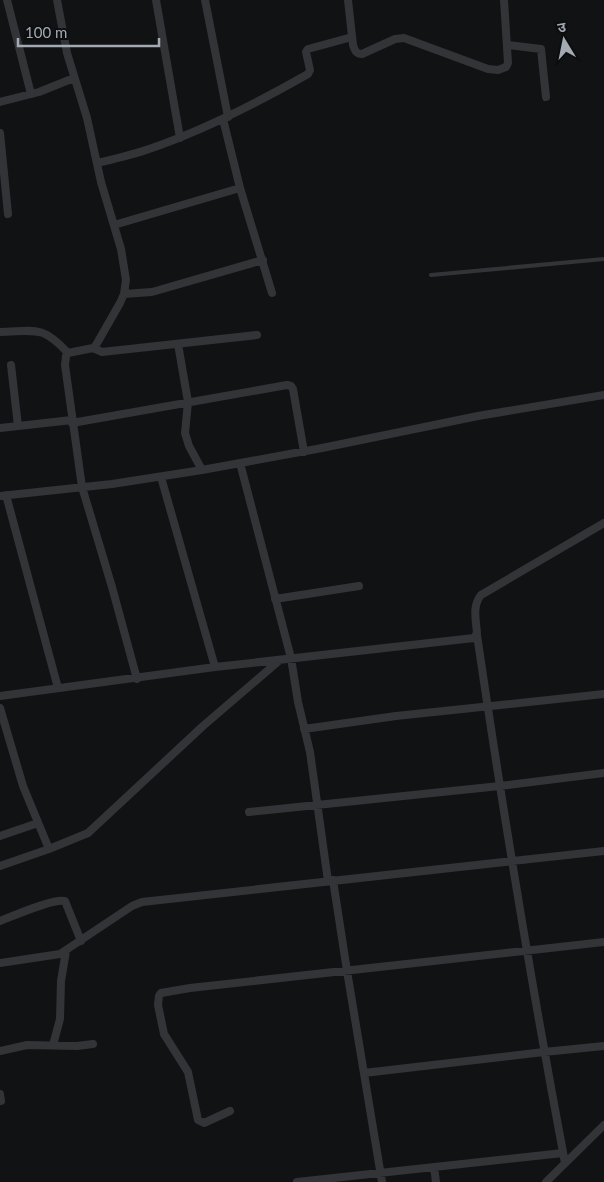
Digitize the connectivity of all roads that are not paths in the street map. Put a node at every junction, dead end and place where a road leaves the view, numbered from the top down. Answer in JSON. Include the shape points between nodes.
{"nodes":[{"id":1,"x":7,"y":0,"type":"edge"},
{"id":2,"x":57,"y":0,"type":"edge"},
{"id":3,"x":156,"y":0,"type":"edge"},
{"id":4,"x":205,"y":0,"type":"edge"},
{"id":5,"x":348,"y":0,"type":"edge"},
{"id":6,"x":504,"y":0,"type":"edge"},
{"id":7,"x":352,"y":37,"type":"junction"},
{"id":8,"x":508,"y":45,"type":"junction"},
{"id":9,"x":74,"y":78,"type":"junction"},
{"id":10,"x":31,"y":94,"type":"junction"},
{"id":11,"x":546,"y":97,"type":"dead end"},
{"id":12,"x":0,"y":102,"type":"edge"},
{"id":13,"x":225,"y":118,"type":"junction"},
{"id":14,"x":0,"y":133,"type":"edge"},
{"id":15,"x":180,"y":138,"type":"junction"},
{"id":16,"x":97,"y":163,"type":"junction"},
{"id":17,"x":240,"y":188,"type":"junction"},
{"id":18,"x":8,"y":214,"type":"dead end"},
{"id":19,"x":114,"y":225,"type":"junction"},
{"id":20,"x":604,"y":259,"type":"edge"},
{"id":21,"x":263,"y":260,"type":"junction"},
{"id":22,"x":431,"y":275,"type":"dead end"},
{"id":23,"x":272,"y":293,"type":"dead end"},
{"id":24,"x":124,"y":294,"type":"junction"},
{"id":25,"x":0,"y":332,"type":"edge"},
{"id":26,"x":257,"y":335,"type":"dead end"},
{"id":27,"x":179,"y":347,"type":"junction"},
{"id":28,"x":93,"y":348,"type":"junction"},
{"id":29,"x":68,"y":353,"type":"junction"},
{"id":30,"x":11,"y":365,"type":"dead end"},
{"id":31,"x":604,"y":395,"type":"edge"},
{"id":32,"x":188,"y":402,"type":"junction"},
{"id":33,"x":72,"y":422,"type":"junction"},
{"id":34,"x":18,"y":426,"type":"junction"},
{"id":35,"x":0,"y":428,"type":"edge"},
{"id":36,"x":304,"y":452,"type":"junction"},
{"id":37,"x":240,"y":463,"type":"junction"},
{"id":38,"x":202,"y":470,"type":"junction"},
{"id":39,"x":160,"y":477,"type":"junction"},
{"id":40,"x":82,"y":487,"type":"junction"},
{"id":41,"x":3,"y":496,"type":"edge"},
{"id":42,"x":604,"y":523,"type":"edge"},
{"id":43,"x":359,"y":586,"type":"dead end"},
{"id":44,"x":275,"y":599,"type":"junction"},
{"id":45,"x":477,"y":635,"type":"junction"},
{"id":46,"x":291,"y":658,"type":"junction"},
{"id":47,"x":280,"y":659,"type":"junction"},
{"id":48,"x":215,"y":667,"type":"junction"},
{"id":49,"x":137,"y":678,"type":"junction"},
{"id":50,"x":58,"y":688,"type":"junction"},
{"id":51,"x":604,"y":694,"type":"edge"},
{"id":52,"x":0,"y":696,"type":"edge"},
{"id":53,"x":488,"y":706,"type":"junction"},
{"id":54,"x":0,"y":708,"type":"edge"},
{"id":55,"x":304,"y":729,"type":"junction"},
{"id":56,"x":604,"y":773,"type":"edge"},
{"id":57,"x":500,"y":786,"type":"junction"},
{"id":58,"x":318,"y":806,"type":"junction"},
{"id":59,"x":249,"y":812,"type":"dead end"},
{"id":60,"x":38,"y":823,"type":"junction"},
{"id":61,"x":0,"y":836,"type":"edge"},
{"id":62,"x":49,"y":850,"type":"junction"},
{"id":63,"x":604,"y":851,"type":"edge"},
{"id":64,"x":512,"y":862,"type":"junction"},
{"id":65,"x":0,"y":866,"type":"edge"},
{"id":66,"x":331,"y":881,"type":"junction"},
{"id":67,"x":0,"y":921,"type":"edge"},
{"id":68,"x":81,"y":941,"type":"junction"},
{"id":69,"x":604,"y":942,"type":"edge"},
{"id":70,"x":528,"y":950,"type":"junction"},
{"id":71,"x":66,"y":951,"type":"junction"},
{"id":72,"x":0,"y":963,"type":"edge"},
{"id":73,"x":347,"y":971,"type":"junction"},
{"id":74,"x":93,"y":1044,"type":"dead end"},
{"id":75,"x":53,"y":1045,"type":"junction"},
{"id":76,"x":604,"y":1046,"type":"edge"},
{"id":77,"x":0,"y":1051,"type":"edge"},
{"id":78,"x":544,"y":1052,"type":"junction"},
{"id":79,"x":364,"y":1073,"type":"junction"},
{"id":80,"x":230,"y":1111,"type":"dead end"},
{"id":81,"x":604,"y":1125,"type":"edge"},
{"id":82,"x":563,"y":1152,"type":"junction"},
{"id":83,"x":565,"y":1163,"type":"junction"},
{"id":84,"x":434,"y":1167,"type":"junction"},
{"id":85,"x":381,"y":1173,"type":"junction"},
{"id":86,"x":297,"y":1182,"type":"edge"},
{"id":87,"x":382,"y":1182,"type":"edge"},
{"id":88,"x":436,"y":1182,"type":"edge"},
{"id":89,"x":546,"y":1182,"type":"edge"}],
"edges":[{"from":1,"to":10,"type":"street"},
{"from":2,"to":9,"type":"street"},
{"from":3,"to":15,"type":"street"},
{"from":4,"to":13,"type":"street"},
{"from":5,"to":7,"type":"street"},
{"from":6,"to":8,"type":"street"},
{"from":7,"to":8,"type":"street","via":[[354,51],[358,54],[404,38],[493,70],[506,67]]},
{"from":7,"to":13,"type":"street","via":[[308,49],[308,74]]},
{"from":8,"to":11,"type":"street","via":[[541,48]]},
{"from":9,"to":10,"type":"street"},
{"from":9,"to":16,"type":"street"},
{"from":10,"to":12,"type":"street"},
{"from":13,"to":15,"type":"street"},
{"from":13,"to":17,"type":"street"},
{"from":14,"to":18,"type":"street"},
{"from":15,"to":16,"type":"street"},
{"from":16,"to":19,"type":"street"},
{"from":17,"to":19,"type":"street"},
{"from":17,"to":21,"type":"street"},
{"from":19,"to":24,"type":"street","via":[[126,280]]},
{"from":20,"to":22,"type":"lane"},
{"from":21,"to":23,"type":"street"},
{"from":21,"to":24,"type":"street","via":[[152,292]]},
{"from":24,"to":28,"type":"street"},
{"from":25,"to":29,"type":"street","via":[[44,332]]},
{"from":26,"to":27,"type":"street"},
{"from":27,"to":28,"type":"street","via":[[102,352]]},
{"from":27,"to":32,"type":"street"},
{"from":28,"to":29,"type":"street"},
{"from":29,"to":33,"type":"street","via":[[65,365]]},
{"from":30,"to":34,"type":"street"},
{"from":31,"to":36,"type":"street","via":[[478,416]]},
{"from":32,"to":33,"type":"street"},
{"from":32,"to":36,"type":"street","via":[[291,386]]},
{"from":32,"to":38,"type":"street","via":[[187,438]]},
{"from":33,"to":34,"type":"street"},
{"from":33,"to":40,"type":"street"},
{"from":34,"to":35,"type":"street"},
{"from":36,"to":37,"type":"street"},
{"from":37,"to":38,"type":"street"},
{"from":37,"to":44,"type":"street"},
{"from":38,"to":39,"type":"street"},
{"from":39,"to":40,"type":"street"},
{"from":39,"to":48,"type":"street"},
{"from":40,"to":41,"type":"street"},
{"from":40,"to":49,"type":"street"},
{"from":41,"to":50,"type":"street"},
{"from":42,"to":45,"type":"street","via":[[481,595],[475,608]]},
{"from":43,"to":44,"type":"street"},
{"from":44,"to":46,"type":"street"},
{"from":45,"to":46,"type":"street"},
{"from":45,"to":53,"type":"street"},
{"from":46,"to":47,"type":"street"},
{"from":46,"to":55,"type":"street"},
{"from":47,"to":48,"type":"street"},
{"from":47,"to":62,"type":"street","via":[[96,827]]},
{"from":48,"to":49,"type":"street"},
{"from":49,"to":50,"type":"street"},
{"from":50,"to":52,"type":"street"},
{"from":51,"to":53,"type":"street"},
{"from":53,"to":55,"type":"street"},
{"from":53,"to":57,"type":"street"},
{"from":54,"to":60,"type":"street","via":[[14,762]]},
{"from":55,"to":58,"type":"street"},
{"from":56,"to":57,"type":"street"},
{"from":57,"to":58,"type":"street"},
{"from":57,"to":64,"type":"street"},
{"from":58,"to":59,"type":"street"},
{"from":58,"to":66,"type":"street"},
{"from":60,"to":61,"type":"street"},
{"from":60,"to":62,"type":"street"},
{"from":62,"to":65,"type":"street"},
{"from":63,"to":64,"type":"street"},
{"from":64,"to":66,"type":"street"},
{"from":64,"to":70,"type":"street"},
{"from":66,"to":68,"type":"street","via":[[142,902]]},
{"from":66,"to":73,"type":"street"},
{"from":67,"to":68,"type":"street","via":[[61,900],[65,901]]},
{"from":68,"to":71,"type":"street"},
{"from":69,"to":70,"type":"street"},
{"from":70,"to":73,"type":"street"},
{"from":70,"to":78,"type":"street"},
{"from":71,"to":72,"type":"street","via":[[53,956]]},
{"from":71,"to":75,"type":"street","via":[[60,1019]]},
{"from":73,"to":79,"type":"street"},
{"from":73,"to":80,"type":"street","via":[[161,993],[158,1005],[164,1034],[188,1072],[198,1120],[204,1123]]},
{"from":74,"to":75,"type":"street"},
{"from":75,"to":77,"type":"street","via":[[27,1045]]},
{"from":76,"to":78,"type":"street"},
{"from":78,"to":79,"type":"street"},
{"from":78,"to":82,"type":"street"},
{"from":79,"to":85,"type":"street"},
{"from":81,"to":83,"type":"street"},
{"from":82,"to":83,"type":"street"},
{"from":82,"to":84,"type":"street"},
{"from":83,"to":89,"type":"street"},
{"from":84,"to":85,"type":"street"},
{"from":84,"to":88,"type":"street"},
{"from":85,"to":86,"type":"street"},
{"from":85,"to":87,"type":"street"}]}
